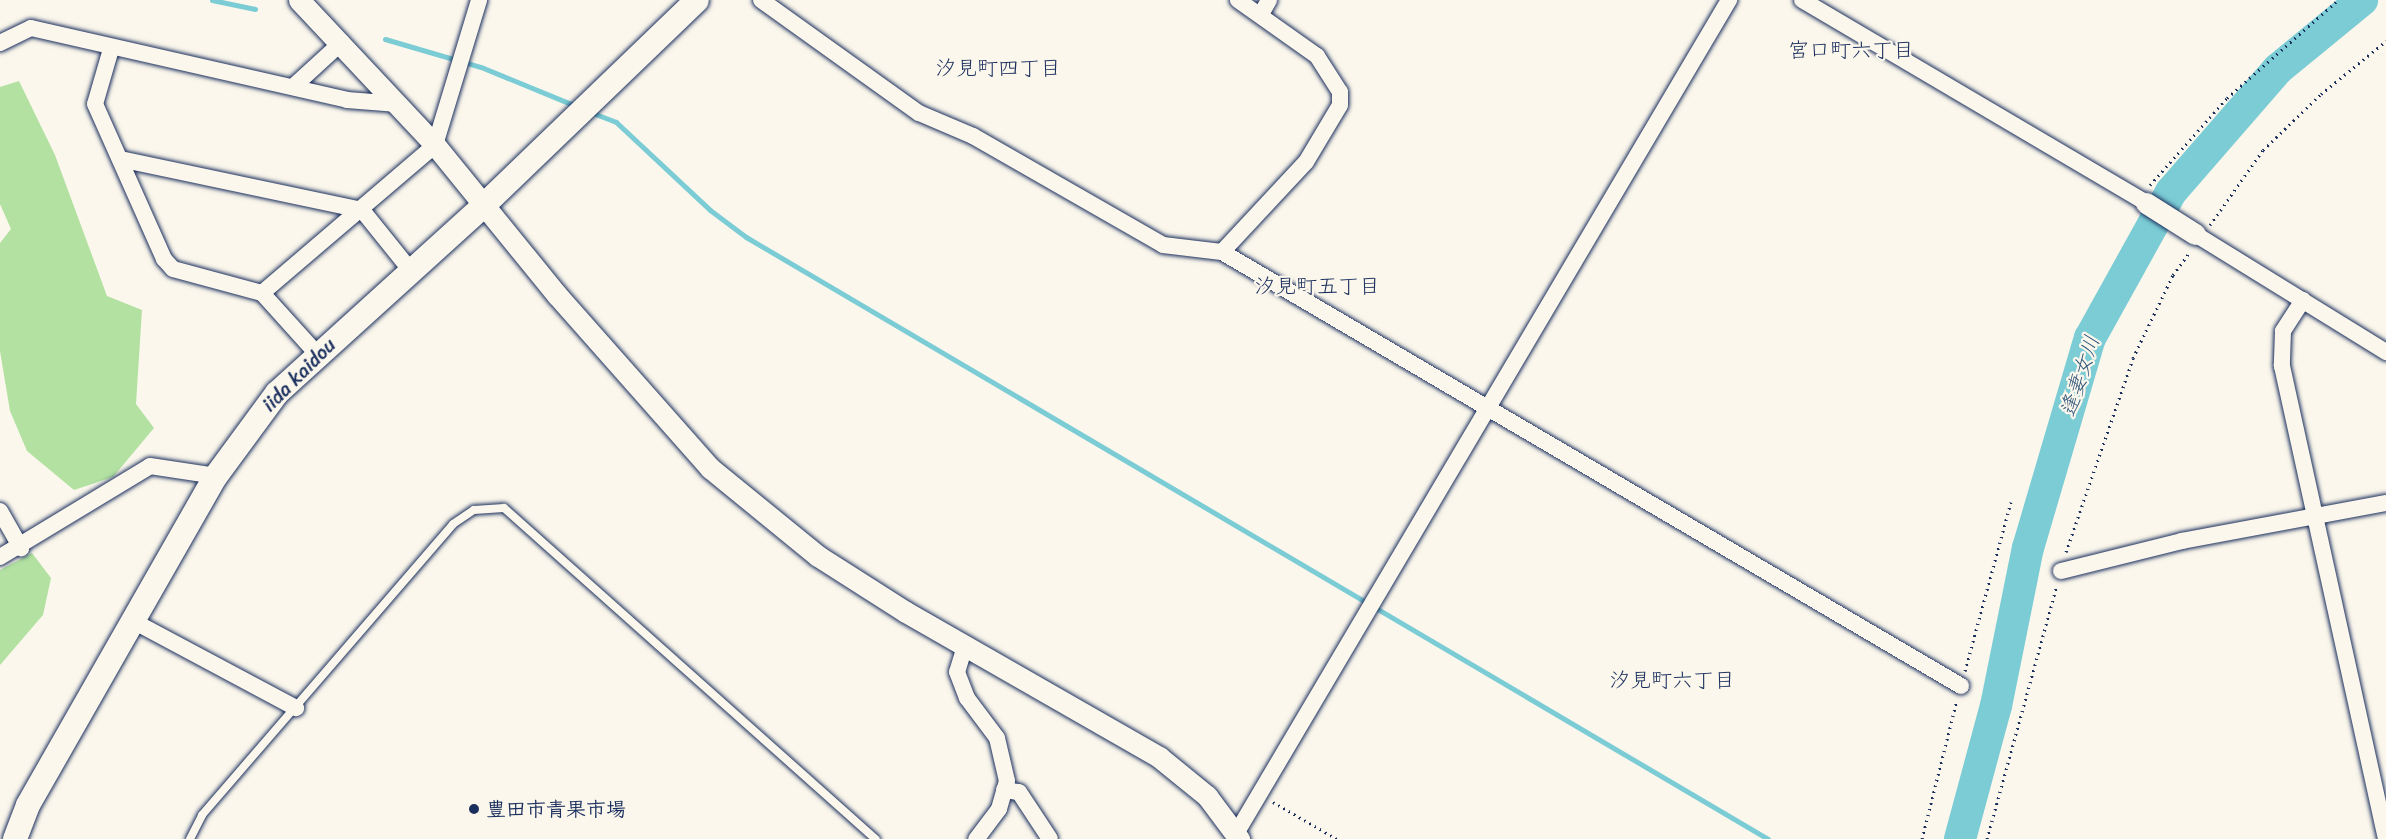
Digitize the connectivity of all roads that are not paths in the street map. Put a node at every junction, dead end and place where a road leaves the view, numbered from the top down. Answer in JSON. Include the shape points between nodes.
{"nodes":[{"id":1,"x":299,"y":0,"type":"edge"},
{"id":2,"x":479,"y":0,"type":"edge"},
{"id":3,"x":697,"y":0,"type":"edge"},
{"id":4,"x":762,"y":0,"type":"edge"},
{"id":5,"x":1238,"y":0,"type":"edge"},
{"id":6,"x":1729,"y":0,"type":"edge"},
{"id":7,"x":1802,"y":0,"type":"edge"},
{"id":8,"x":1265,"y":7,"type":"edge"},
{"id":9,"x":342,"y":42,"type":"junction"},
{"id":10,"x":0,"y":44,"type":"edge"},
{"id":11,"x":111,"y":49,"type":"junction"},
{"id":12,"x":294,"y":87,"type":"junction"},
{"id":13,"x":398,"y":104,"type":"junction"},
{"id":14,"x":435,"y":146,"type":"junction"},
{"id":15,"x":120,"y":159,"type":"junction"},
{"id":16,"x":2143,"y":201,"type":"joint"},
{"id":17,"x":482,"y":207,"type":"junction"},
{"id":18,"x":362,"y":210,"type":"junction"},
{"id":19,"x":2198,"y":236,"type":"joint"},
{"id":20,"x":1222,"y":252,"type":"junction"},
{"id":21,"x":411,"y":271,"type":"junction"},
{"id":22,"x":262,"y":293,"type":"junction"},
{"id":23,"x":2303,"y":300,"type":"junction"},
{"id":24,"x":2386,"y":352,"type":"edge"},
{"id":25,"x":318,"y":355,"type":"junction"},
{"id":26,"x":1487,"y":406,"type":"junction"},
{"id":27,"x":216,"y":476,"type":"junction"},
{"id":28,"x":2386,"y":503,"type":"edge"},
{"id":29,"x":0,"y":511,"type":"edge"},
{"id":30,"x":2316,"y":519,"type":"junction"},
{"id":31,"x":21,"y":548,"type":"junction"},
{"id":32,"x":0,"y":557,"type":"edge"},
{"id":33,"x":2061,"y":571,"type":"road end"},
{"id":34,"x":133,"y":621,"type":"junction"},
{"id":35,"x":965,"y":646,"type":"junction"},
{"id":36,"x":1961,"y":687,"type":"road end"},
{"id":37,"x":296,"y":708,"type":"junction"},
{"id":38,"x":1005,"y":790,"type":"junction"},
{"id":39,"x":1238,"y":835,"type":"edge"},
{"id":40,"x":15,"y":839,"type":"edge"},
{"id":41,"x":190,"y":839,"type":"edge"},
{"id":42,"x":876,"y":839,"type":"edge"},
{"id":43,"x":976,"y":839,"type":"edge"},
{"id":44,"x":1050,"y":839,"type":"edge"},
{"id":45,"x":2386,"y":839,"type":"edge"}],
"edges":[{"from":1,"to":9,"type":"street"},
{"from":2,"to":14,"type":"street"},
{"from":3,"to":17,"type":"main road","name":"iida kaidou"},
{"from":4,"to":20,"type":"street","via":[[919,113],[972,136],[1163,245]]},
{"from":5,"to":8,"type":"street"},
{"from":6,"to":26,"type":"street"},
{"from":7,"to":16,"type":"street"},
{"from":8,"to":20,"type":"street","via":[[1317,57],[1340,92],[1340,105],[1306,162]]},
{"from":9,"to":12,"type":"street"},
{"from":9,"to":13,"type":"street"},
{"from":10,"to":11,"type":"street","via":[[31,28]]},
{"from":11,"to":12,"type":"street"},
{"from":11,"to":15,"type":"street","via":[[95,104]]},
{"from":12,"to":13,"type":"street"},
{"from":13,"to":14,"type":"street"},
{"from":14,"to":17,"type":"street"},
{"from":14,"to":18,"type":"street"},
{"from":15,"to":18,"type":"street"},
{"from":15,"to":22,"type":"street","via":[[173,269]]},
{"from":16,"to":19,"type":"street"},
{"from":17,"to":21,"type":"main road","name":"iida kaidou"},
{"from":17,"to":35,"type":"street","via":[[710,468],[818,556]]},
{"from":18,"to":21,"type":"street"},
{"from":18,"to":22,"type":"street"},
{"from":19,"to":23,"type":"street"},
{"from":20,"to":26,"type":"street"},
{"from":21,"to":25,"type":"main road","name":"iida kaidou"},
{"from":22,"to":25,"type":"street"},
{"from":23,"to":24,"type":"street"},
{"from":23,"to":30,"type":"street","via":[[2283,332],[2280,347]]},
{"from":25,"to":27,"type":"main road","name":"iida kaidou","via":[[277,393]]},
{"from":26,"to":36,"type":"street"},
{"from":26,"to":39,"type":"street","via":[[1258,793]]},
{"from":27,"to":31,"type":"street","via":[[150,466]]},
{"from":27,"to":34,"type":"main road","name":"iida kaidou"},
{"from":28,"to":30,"type":"street"},
{"from":29,"to":31,"type":"street"},
{"from":30,"to":33,"type":"street","via":[[2182,541]]},
{"from":30,"to":45,"type":"street"},
{"from":31,"to":32,"type":"street"},
{"from":34,"to":37,"type":"street"},
{"from":34,"to":40,"type":"main road","name":"iida kaidou","via":[[28,805]]},
{"from":35,"to":38,"type":"street","via":[[957,672],[967,698],[997,738]]},
{"from":35,"to":39,"type":"street","via":[[1159,757],[1189,778]]},
{"from":37,"to":41,"type":"lane","via":[[202,816]]},
{"from":37,"to":42,"type":"lane","via":[[453,524],[474,510],[504,508]]},
{"from":38,"to":43,"type":"street","via":[[999,809]]},
{"from":38,"to":44,"type":"street","via":[[1019,792]]}]}
